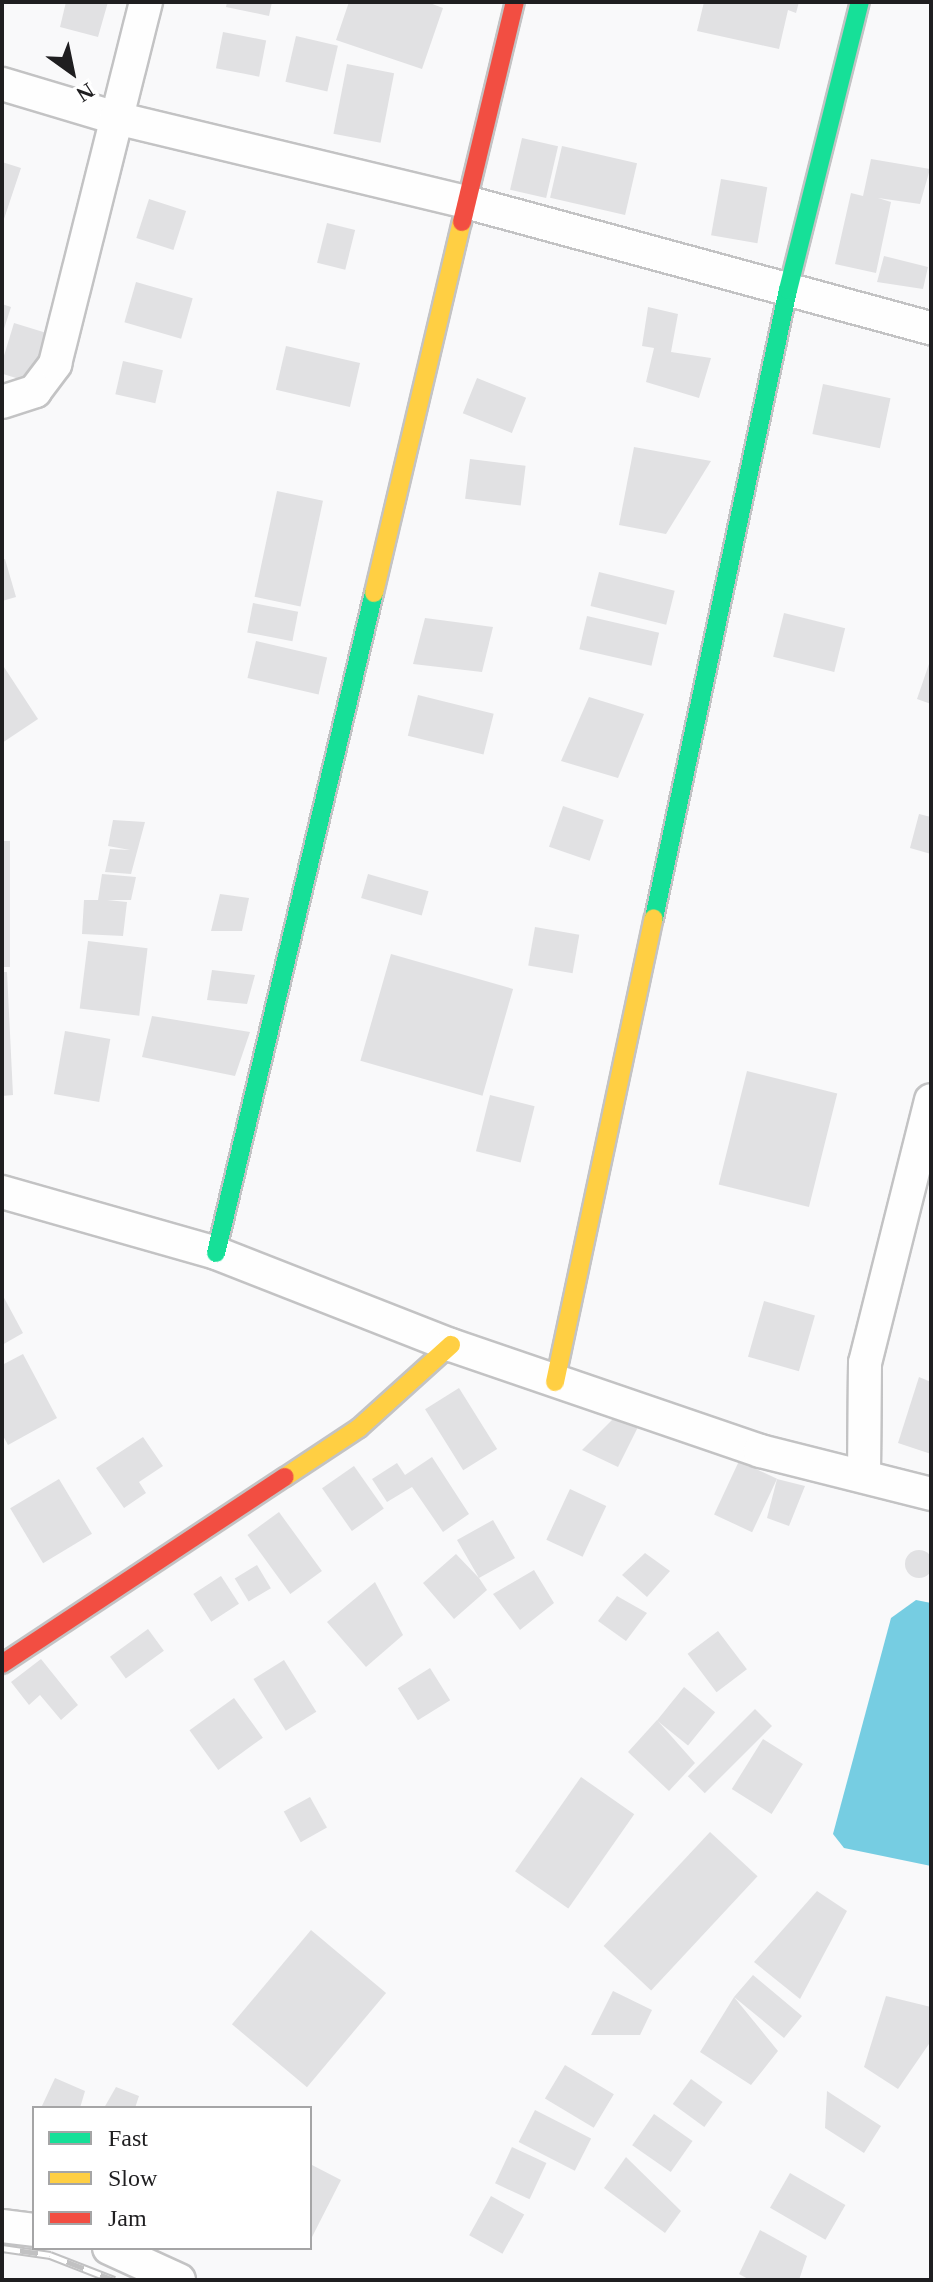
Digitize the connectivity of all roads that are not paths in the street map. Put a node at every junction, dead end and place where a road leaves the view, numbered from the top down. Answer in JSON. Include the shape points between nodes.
{"nodes":[{"id":1,"x":146,"y":2,"type":"edge"},
{"id":2,"x":515,"y":2,"type":"edge"},
{"id":3,"x":860,"y":2,"type":"edge"},
{"id":4,"x":2,"y":84,"type":"edge"},
{"id":5,"x":116,"y":118,"type":"junction"},
{"id":6,"x":466,"y":202,"type":"junction"},
{"id":7,"x":788,"y":290,"type":"junction"},
{"id":8,"x":931,"y":328,"type":"edge"},
{"id":9,"x":2,"y":402,"type":"edge"},
{"id":10,"x":931,"y":1100,"type":"edge"},
{"id":11,"x":2,"y":1192,"type":"edge"},
{"id":12,"x":216,"y":1253,"type":"junction"},
{"id":13,"x":451,"y":1345,"type":"junction"},
{"id":14,"x":555,"y":1382,"type":"junction"},
{"id":15,"x":864,"y":1476,"type":"junction"},
{"id":16,"x":931,"y":1494,"type":"edge"},
{"id":17,"x":2,"y":1664,"type":"edge"},
{"id":18,"x":2,"y":2226,"type":"edge"},
{"id":19,"x":32,"y":2230,"type":"edge"},
{"id":20,"x":113,"y":2250,"type":"edge"},
{"id":21,"x":179,"y":2280,"type":"edge"}],
"edges":[{"from":1,"to":5,"type":"street"},
{"from":2,"to":6,"type":"street"},
{"from":3,"to":7,"type":"street"},
{"from":4,"to":5,"type":"street"},
{"from":5,"to":6,"type":"street"},
{"from":5,"to":9,"type":"street","via":[[55,364],[35,391]]},
{"from":6,"to":7,"type":"street"},
{"from":6,"to":12,"type":"street"},
{"from":7,"to":8,"type":"street"},
{"from":7,"to":14,"type":"street"},
{"from":10,"to":15,"type":"street","via":[[865,1363]]},
{"from":11,"to":12,"type":"street"},
{"from":12,"to":13,"type":"street"},
{"from":13,"to":14,"type":"street"},
{"from":13,"to":17,"type":"street","via":[[359,1428]]},
{"from":14,"to":15,"type":"street","via":[[760,1451]]},
{"from":15,"to":16,"type":"street"},
{"from":18,"to":19,"type":"street"},
{"from":20,"to":21,"type":"street"}]}
